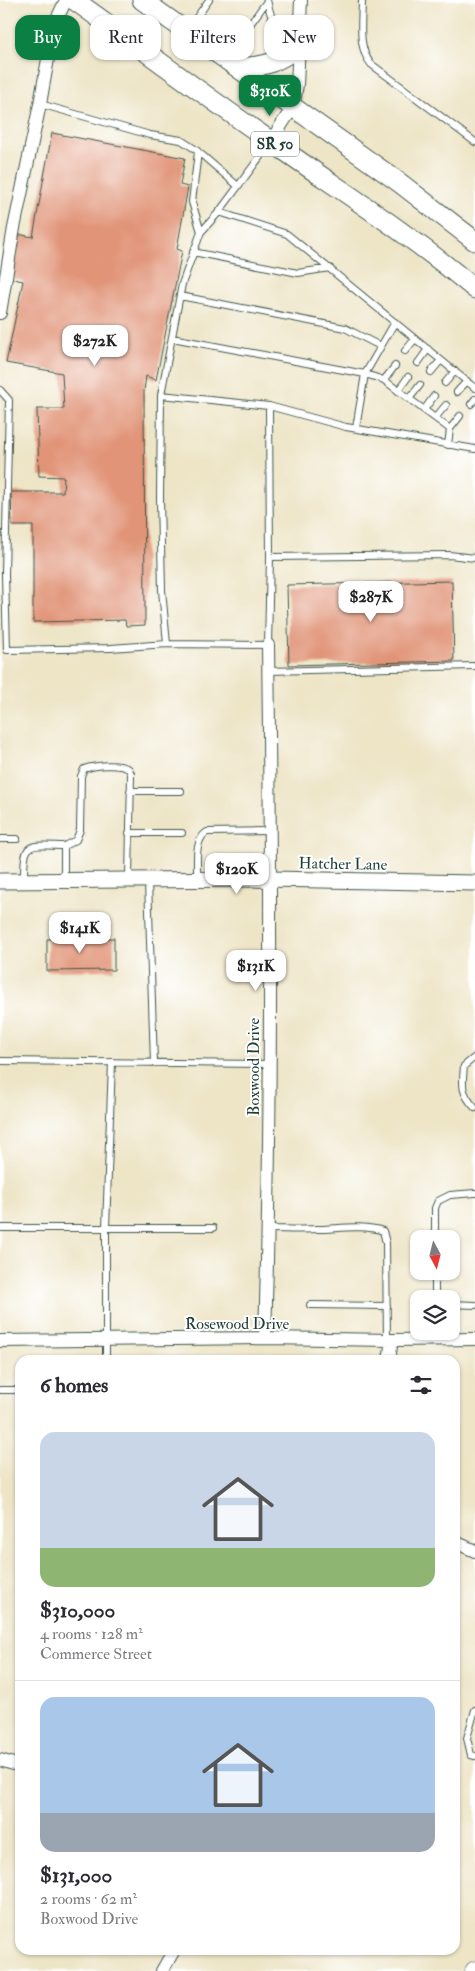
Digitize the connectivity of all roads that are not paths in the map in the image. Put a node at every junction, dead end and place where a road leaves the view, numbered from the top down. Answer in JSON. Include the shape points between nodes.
{"nodes":[{"id":1,"x":66,"y":0,"type":"edge"},
{"id":2,"x":74,"y":0,"type":"edge"},
{"id":3,"x":142,"y":0,"type":"edge"},
{"id":4,"x":209,"y":0,"type":"edge"},
{"id":5,"x":267,"y":0,"type":"edge"},
{"id":6,"x":301,"y":0,"type":"edge"},
{"id":7,"x":362,"y":0,"type":"edge"},
{"id":8,"x":199,"y":15,"type":"edge"},
{"id":9,"x":272,"y":15,"type":"edge"},
{"id":10,"x":301,"y":15,"type":"edge"},
{"id":11,"x":171,"y":21,"type":"edge"},
{"id":12,"x":227,"y":60,"type":"edge"},
{"id":13,"x":282,"y":60,"type":"edge"},
{"id":14,"x":299,"y":60,"type":"edge"},
{"id":15,"x":231,"y":63,"type":"junction"},
{"id":16,"x":40,"y":104,"type":"junction"},
{"id":17,"x":292,"y":107,"type":"junction"},
{"id":18,"x":271,"y":141,"type":"junction"},
{"id":19,"x":475,"y":142,"type":"edge"},
{"id":20,"x":198,"y":152,"type":"junction"},
{"id":21,"x":238,"y":186,"type":"junction"},
{"id":22,"x":219,"y":212,"type":"junction"},
{"id":23,"x":201,"y":232,"type":"junction"},
{"id":24,"x":475,"y":241,"type":"edge"},
{"id":25,"x":193,"y":252,"type":"junction"},
{"id":26,"x":330,"y":268,"type":"junction"},
{"id":27,"x":475,"y":289,"type":"edge"},
{"id":28,"x":180,"y":296,"type":"junction"},
{"id":29,"x":0,"y":313,"type":"edge"},
{"id":30,"x":395,"y":322,"type":"junction"},
{"id":31,"x":172,"y":338,"type":"junction"},
{"id":32,"x":415,"y":338,"type":"junction"},
{"id":33,"x":380,"y":346,"type":"junction"},
{"id":34,"x":428,"y":350,"type":"junction"},
{"id":35,"x":406,"y":351,"type":"dead end"},
{"id":36,"x":441,"y":360,"type":"junction"},
{"id":37,"x":418,"y":363,"type":"dead end"},
{"id":38,"x":394,"y":366,"type":"dead end"},
{"id":39,"x":454,"y":371,"type":"junction"},
{"id":40,"x":431,"y":372,"type":"dead end"},
{"id":41,"x":365,"y":374,"type":"junction"},
{"id":42,"x":408,"y":377,"type":"dead end"},
{"id":43,"x":384,"y":380,"type":"junction"},
{"id":44,"x":467,"y":381,"type":"junction"},
{"id":45,"x":444,"y":383,"type":"dead end"},
{"id":46,"x":420,"y":385,"type":"dead end"},
{"id":47,"x":475,"y":388,"type":"edge"},
{"id":48,"x":0,"y":390,"type":"edge"},
{"id":49,"x":398,"y":391,"type":"junction"},
{"id":50,"x":457,"y":392,"type":"dead end"},
{"id":51,"x":161,"y":395,"type":"junction"},
{"id":52,"x":434,"y":396,"type":"dead end"},
{"id":53,"x":409,"y":398,"type":"junction"},
{"id":54,"x":446,"y":405,"type":"dead end"},
{"id":55,"x":269,"y":406,"type":"junction"},
{"id":56,"x":424,"y":410,"type":"junction"},
{"id":57,"x":460,"y":416,"type":"dead end"},
{"id":58,"x":435,"y":418,"type":"junction"},
{"id":59,"x":356,"y":428,"type":"junction"},
{"id":60,"x":450,"y":429,"type":"junction"},
{"id":61,"x":448,"y":445,"type":"junction"},
{"id":62,"x":475,"y":448,"type":"edge"},
{"id":63,"x":270,"y":557,"type":"junction"},
{"id":64,"x":475,"y":558,"type":"edge"},
{"id":65,"x":167,"y":644,"type":"junction"},
{"id":66,"x":268,"y":645,"type":"junction"},
{"id":67,"x":475,"y":666,"type":"edge"},
{"id":68,"x":268,"y":672,"type":"junction"},
{"id":69,"x":181,"y":791,"type":"dead end"},
{"id":70,"x":130,"y":792,"type":"junction"},
{"id":71,"x":270,"y":831,"type":"junction"},
{"id":72,"x":130,"y":833,"type":"junction"},
{"id":73,"x":182,"y":833,"type":"dead end"},
{"id":74,"x":17,"y":838,"type":"dead end"},
{"id":75,"x":0,"y":839,"type":"edge"},
{"id":76,"x":64,"y":846,"type":"junction"},
{"id":77,"x":270,"y":879,"type":"junction"},
{"id":78,"x":64,"y":880,"type":"junction"},
{"id":79,"x":129,"y":880,"type":"junction"},
{"id":80,"x":148,"y":880,"type":"junction"},
{"id":81,"x":197,"y":880,"type":"junction"},
{"id":82,"x":0,"y":881,"type":"edge"},
{"id":83,"x":24,"y":881,"type":"junction"},
{"id":84,"x":475,"y":883,"type":"edge"},
{"id":85,"x":475,"y":1057,"type":"edge"},
{"id":86,"x":0,"y":1061,"type":"edge"},
{"id":87,"x":112,"y":1062,"type":"junction"},
{"id":88,"x":154,"y":1063,"type":"junction"},
{"id":89,"x":269,"y":1064,"type":"junction"},
{"id":90,"x":475,"y":1108,"type":"edge"},
{"id":91,"x":475,"y":1193,"type":"edge"},
{"id":92,"x":0,"y":1228,"type":"edge"},
{"id":93,"x":106,"y":1228,"type":"junction"},
{"id":94,"x":214,"y":1228,"type":"dead end"},
{"id":95,"x":268,"y":1228,"type":"junction"},
{"id":96,"x":435,"y":1230,"type":"edge"},
{"id":97,"x":460,"y":1304,"type":"edge"},
{"id":98,"x":475,"y":1304,"type":"edge"},
{"id":99,"x":310,"y":1305,"type":"dead end"},
{"id":100,"x":388,"y":1306,"type":"junction"},
{"id":101,"x":265,"y":1338,"type":"junction"},
{"id":102,"x":410,"y":1338,"type":"edge"},
{"id":103,"x":460,"y":1338,"type":"edge"},
{"id":104,"x":475,"y":1339,"type":"edge"},
{"id":105,"x":106,"y":1340,"type":"junction"},
{"id":106,"x":389,"y":1340,"type":"junction"},
{"id":107,"x":0,"y":1341,"type":"edge"},
{"id":108,"x":106,"y":1355,"type":"edge"},
{"id":109,"x":389,"y":1355,"type":"edge"},
{"id":110,"x":0,"y":1390,"type":"edge"},
{"id":111,"x":15,"y":1390,"type":"edge"},
{"id":112,"x":460,"y":1544,"type":"edge"},
{"id":113,"x":475,"y":1551,"type":"edge"},
{"id":114,"x":475,"y":1710,"type":"edge"},
{"id":115,"x":475,"y":1756,"type":"edge"},
{"id":116,"x":0,"y":1760,"type":"edge"},
{"id":117,"x":15,"y":1764,"type":"edge"},
{"id":118,"x":173,"y":1955,"type":"edge"},
{"id":119,"x":162,"y":1971,"type":"edge"}],
"edges":[{"from":1,"to":16,"type":"street","via":[[54,26]]},
{"from":2,"to":18,"type":"main road","number":"SR 50"},
{"from":3,"to":11,"type":"main road"},
{"from":4,"to":8,"type":"lane"},
{"from":5,"to":9,"type":"lane"},
{"from":5,"to":15,"type":"lane"},
{"from":6,"to":10,"type":"street"},
{"from":7,"to":19,"type":"lane","via":[[364,56]]},
{"from":12,"to":15,"type":"main road"},
{"from":13,"to":15,"type":"main road","via":[[251,68]]},
{"from":14,"to":17,"type":"street"},
{"from":15,"to":17,"type":"main road"},
{"from":16,"to":20,"type":"lane","via":[[150,135],[181,140]]},
{"from":16,"to":29,"type":"street"},
{"from":17,"to":18,"type":"street"},
{"from":17,"to":24,"type":"main road"},
{"from":18,"to":21,"type":"lane"},
{"from":18,"to":27,"type":"main road","number":"SR 50","via":[[366,206]]},
{"from":20,"to":21,"type":"lane"},
{"from":20,"to":23,"type":"lane","via":[[192,202]]},
{"from":21,"to":22,"type":"lane"},
{"from":22,"to":23,"type":"lane"},
{"from":22,"to":26,"type":"lane","via":[[288,234]]},
{"from":23,"to":25,"type":"lane"},
{"from":25,"to":26,"type":"lane","via":[[298,274]]},
{"from":25,"to":28,"type":"lane"},
{"from":26,"to":30,"type":"lane"},
{"from":28,"to":31,"type":"lane"},
{"from":28,"to":33,"type":"lane","via":[[345,328]]},
{"from":30,"to":32,"type":"lane"},
{"from":30,"to":33,"type":"lane"},
{"from":31,"to":41,"type":"lane"},
{"from":31,"to":51,"type":"lane"},
{"from":32,"to":34,"type":"lane"},
{"from":32,"to":35,"type":"lane"},
{"from":33,"to":41,"type":"lane"},
{"from":34,"to":36,"type":"lane"},
{"from":34,"to":37,"type":"lane"},
{"from":36,"to":39,"type":"lane"},
{"from":36,"to":40,"type":"lane"},
{"from":38,"to":43,"type":"lane"},
{"from":39,"to":44,"type":"lane"},
{"from":39,"to":45,"type":"lane"},
{"from":41,"to":43,"type":"lane"},
{"from":41,"to":59,"type":"lane"},
{"from":42,"to":49,"type":"lane"},
{"from":43,"to":49,"type":"lane"},
{"from":44,"to":47,"type":"lane"},
{"from":44,"to":50,"type":"lane"},
{"from":46,"to":53,"type":"lane"},
{"from":48,"to":65,"type":"lane","via":[[9,400],[5,574],[7,650]]},
{"from":49,"to":53,"type":"lane"},
{"from":51,"to":55,"type":"lane"},
{"from":51,"to":65,"type":"lane","via":[[162,590]]},
{"from":52,"to":56,"type":"lane"},
{"from":53,"to":56,"type":"lane"},
{"from":54,"to":58,"type":"lane"},
{"from":55,"to":59,"type":"lane"},
{"from":55,"to":63,"type":"lane"},
{"from":56,"to":58,"type":"lane"},
{"from":57,"to":60,"type":"lane"},
{"from":58,"to":60,"type":"lane"},
{"from":59,"to":61,"type":"lane"},
{"from":60,"to":61,"type":"lane"},
{"from":61,"to":62,"type":"lane"},
{"from":63,"to":64,"type":"lane","via":[[449,555]]},
{"from":63,"to":66,"type":"lane"},
{"from":65,"to":66,"type":"lane"},
{"from":66,"to":68,"type":"street","name":"Boxwood Drive"},
{"from":67,"to":68,"type":"lane"},
{"from":68,"to":71,"type":"street","name":"Boxwood Drive"},
{"from":69,"to":70,"type":"lane"},
{"from":70,"to":72,"type":"lane"},
{"from":70,"to":76,"type":"lane","via":[[129,769],[124,766],[84,770],[81,776],[80,830],[76,840]]},
{"from":71,"to":77,"type":"street","name":"Boxwood Drive"},
{"from":71,"to":81,"type":"lane","via":[[203,834],[199,841]]},
{"from":72,"to":73,"type":"lane"},
{"from":72,"to":79,"type":"lane"},
{"from":74,"to":75,"type":"lane"},
{"from":76,"to":78,"type":"lane"},
{"from":76,"to":83,"type":"lane","via":[[35,845],[28,849],[24,856]]},
{"from":77,"to":81,"type":"street","name":"Hatcher Lane"},
{"from":77,"to":84,"type":"street","name":"Hatcher Lane"},
{"from":77,"to":89,"type":"street","name":"Boxwood Drive"},
{"from":78,"to":79,"type":"street","name":"Hatcher Lane"},
{"from":78,"to":83,"type":"street","name":"Hatcher Lane"},
{"from":79,"to":80,"type":"street","name":"Hatcher Lane"},
{"from":80,"to":81,"type":"street","name":"Hatcher Lane"},
{"from":80,"to":88,"type":"lane"},
{"from":82,"to":83,"type":"street","name":"Hatcher Lane"},
{"from":85,"to":90,"type":"lane","via":[[464,1066],[462,1085],[465,1098]]},
{"from":86,"to":87,"type":"lane"},
{"from":87,"to":88,"type":"lane"},
{"from":87,"to":93,"type":"lane"},
{"from":88,"to":89,"type":"lane"},
{"from":89,"to":95,"type":"street","name":"Boxwood Drive"},
{"from":91,"to":96,"type":"lane","via":[[450,1195],[438,1201]]},
{"from":92,"to":93,"type":"lane"},
{"from":93,"to":94,"type":"lane"},
{"from":93,"to":105,"type":"lane"},
{"from":95,"to":100,"type":"lane","via":[[317,1230],[350,1227],[374,1228],[383,1232]]},
{"from":95,"to":101,"type":"street","name":"Boxwood Drive"},
{"from":97,"to":98,"type":"lane"},
{"from":99,"to":100,"type":"lane"},
{"from":100,"to":106,"type":"lane"},
{"from":101,"to":105,"type":"street","name":"Rosewood Drive"},
{"from":101,"to":106,"type":"street","name":"Rosewood Drive"},
{"from":102,"to":106,"type":"street","name":"Rosewood Drive"},
{"from":103,"to":104,"type":"street","name":"Rosewood Drive"},
{"from":105,"to":107,"type":"street","name":"Rosewood Drive"},
{"from":105,"to":108,"type":"lane"},
{"from":106,"to":109,"type":"street"},
{"from":110,"to":111,"type":"lane"},
{"from":112,"to":113,"type":"street"},
{"from":114,"to":115,"type":"lane","via":[[467,1738],[471,1754]]},
{"from":116,"to":117,"type":"street"},
{"from":118,"to":119,"type":"street"}]}
